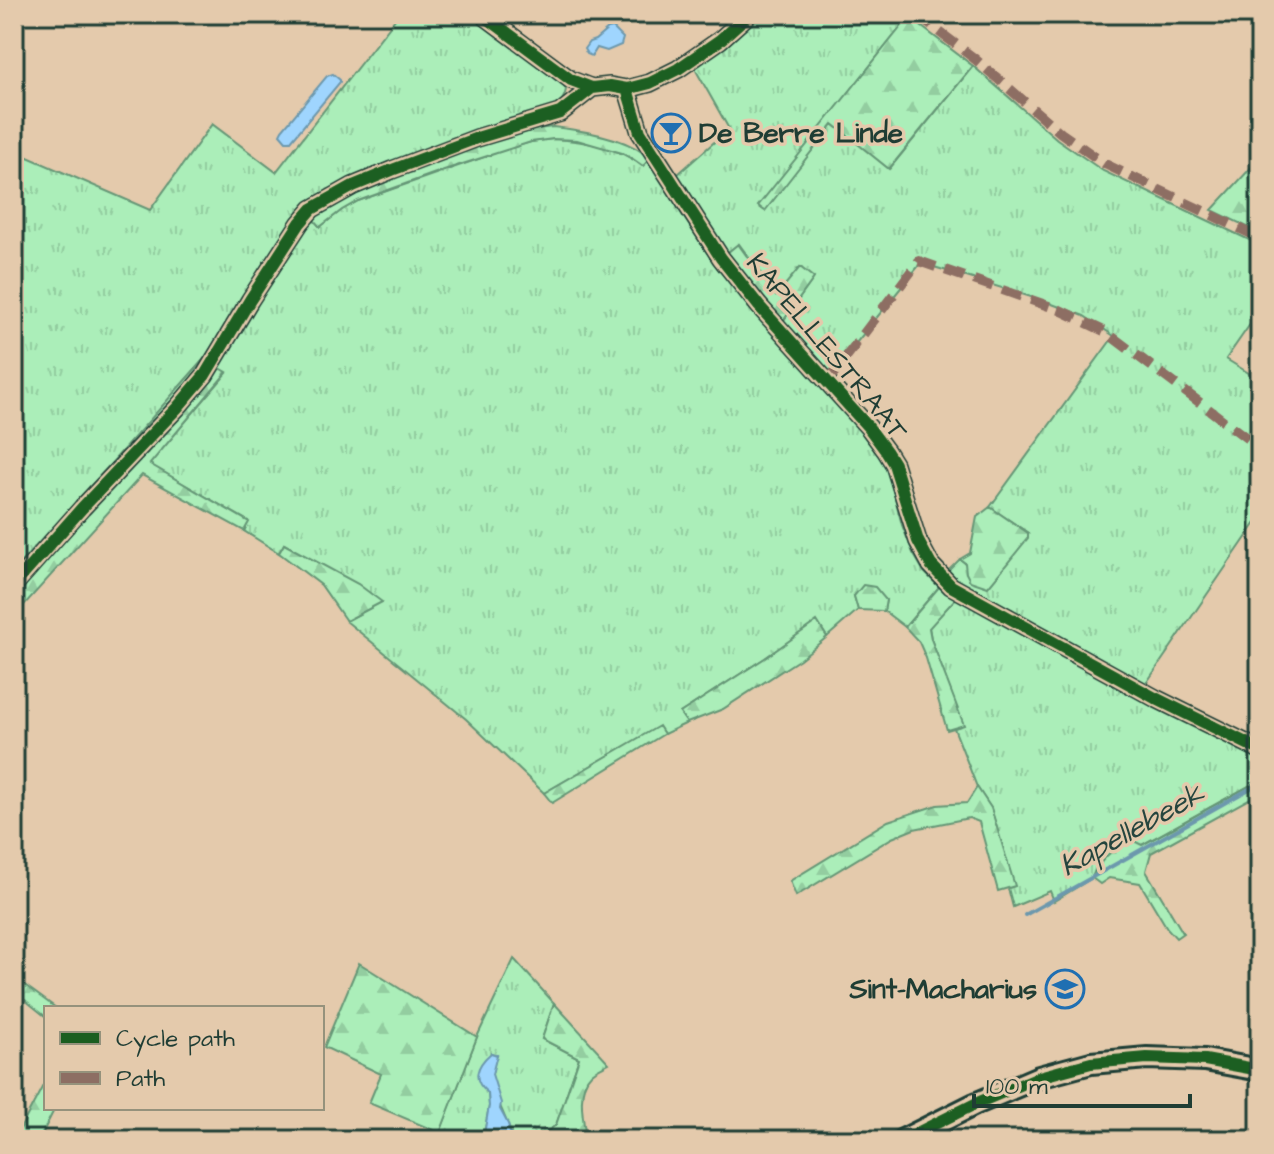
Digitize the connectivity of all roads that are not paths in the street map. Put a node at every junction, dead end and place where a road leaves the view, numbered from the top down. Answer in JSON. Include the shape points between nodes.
{"nodes":[{"id":1,"x":482,"y":14,"type":"edge"},
{"id":2,"x":749,"y":14,"type":"edge"},
{"id":3,"x":592,"y":88,"type":"junction"},
{"id":4,"x":627,"y":89,"type":"junction"},
{"id":5,"x":14,"y":585,"type":"edge"},
{"id":6,"x":1260,"y":750,"type":"edge"},
{"id":7,"x":1260,"y":1070,"type":"edge"},
{"id":8,"x":903,"y":1140,"type":"edge"}],
"edges":[{"from":1,"to":3,"type":"street","via":[[571,80]]},
{"from":2,"to":4,"type":"street","via":[[678,69]]},
{"from":3,"to":4,"type":"street"},
{"from":3,"to":5,"type":"street","via":[[560,113],[392,170],[312,209],[205,375]]},
{"from":4,"to":6,"type":"street","name":"KAPELLESTRAAT","via":[[640,132],[721,258],[886,451],[918,541],[951,586]]},
{"from":7,"to":8,"type":"street","via":[[1205,1060],[1091,1063],[1039,1077]]}]}
